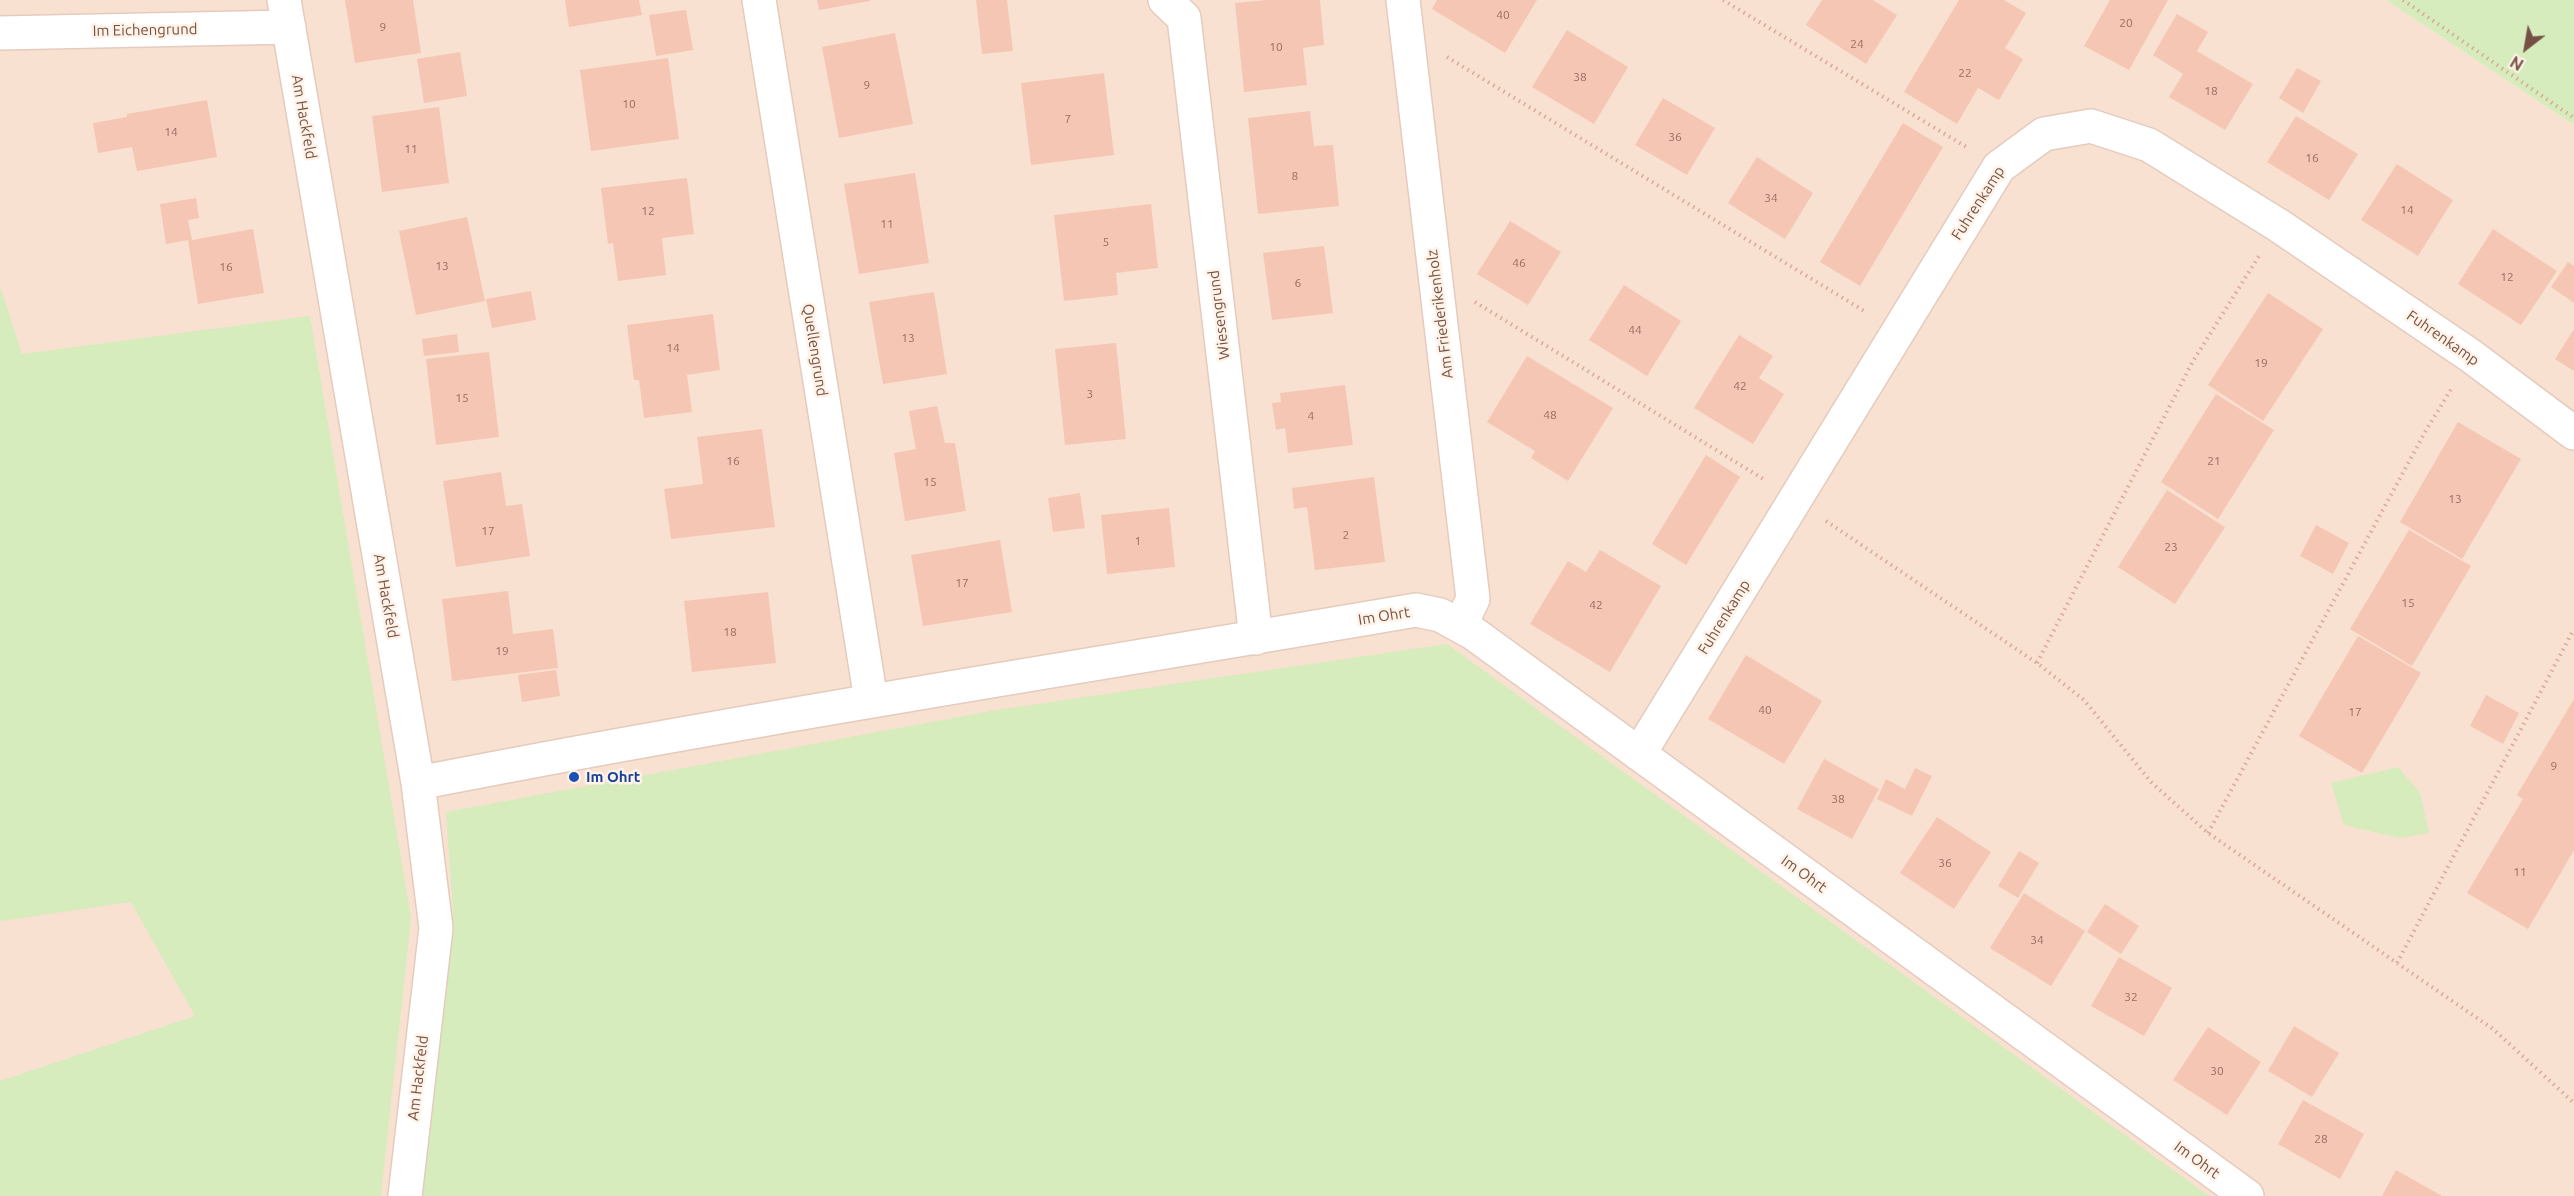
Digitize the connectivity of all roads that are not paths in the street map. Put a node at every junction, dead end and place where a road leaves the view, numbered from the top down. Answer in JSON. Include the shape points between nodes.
{"nodes":[{"id":1,"x":759,"y":0,"type":"edge"},
{"id":2,"x":1165,"y":0,"type":"edge"},
{"id":3,"x":1403,"y":0,"type":"edge"},
{"id":4,"x":287,"y":14,"type":"edge"},
{"id":5,"x":0,"y":33,"type":"edge"},
{"id":6,"x":2574,"y":433,"type":"edge"},
{"id":7,"x":1460,"y":625,"type":"junction"},
{"id":8,"x":1256,"y":638,"type":"junction"},
{"id":9,"x":871,"y":700,"type":"junction"},
{"id":10,"x":1639,"y":754,"type":"junction"},
{"id":11,"x":418,"y":783,"type":"junction"},
{"id":12,"x":405,"y":1196,"type":"edge"},
{"id":13,"x":2247,"y":1196,"type":"edge"}],
"edges":[{"from":1,"to":9,"type":"street","name":"Quellengrund"},
{"from":2,"to":8,"type":"street","name":"Wiesengrund","via":[[1184,18]]},
{"from":3,"to":7,"type":"street","name":"Am Friederikenholz","via":[[1473,599]]},
{"from":4,"to":5,"type":"street","name":"Im Eichengrund"},
{"from":4,"to":11,"type":"street","name":"Am Hackfeld"},
{"from":6,"to":10,"type":"street","name":"Fuhrenkamp","via":[[2471,356],[2278,225],[2149,145],[2091,126],[2044,134],[1999,167]]},
{"from":7,"to":8,"type":"street","name":"Im Ohrt","via":[[1440,615],[1416,610]]},
{"from":7,"to":10,"type":"street","name":"Im Ohrt"},
{"from":8,"to":9,"type":"street","name":"Im Ohrt"},
{"from":9,"to":11,"type":"street","name":"Im Ohrt"},
{"from":10,"to":13,"type":"street","name":"Im Ohrt"},
{"from":11,"to":12,"type":"street","name":"Am Hackfeld","via":[[436,928]]}]}
